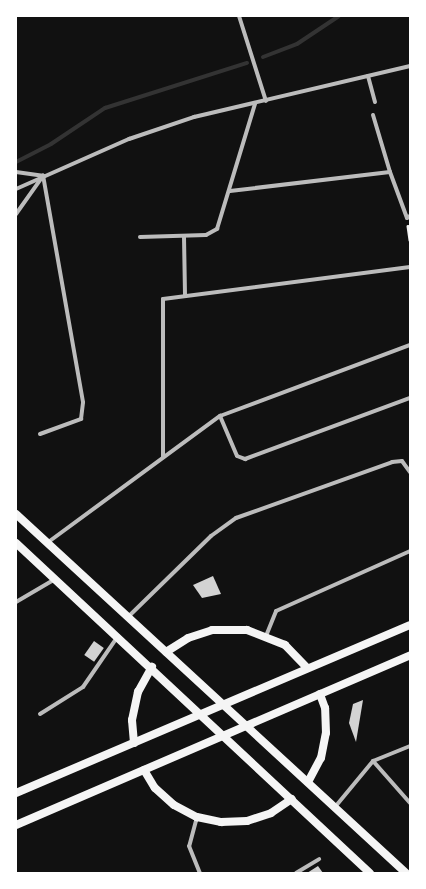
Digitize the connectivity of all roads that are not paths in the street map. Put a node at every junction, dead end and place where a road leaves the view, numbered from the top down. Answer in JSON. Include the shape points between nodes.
{"nodes":[{"id":1,"x":239,"y":16,"type":"edge"},
{"id":2,"x":410,"y":66,"type":"edge"},
{"id":3,"x":368,"y":76,"type":"junction"},
{"id":4,"x":266,"y":101,"type":"junction"},
{"id":5,"x":375,"y":102,"type":"dead end"},
{"id":6,"x":255,"y":104,"type":"junction"},
{"id":7,"x":372,"y":115,"type":"dead end"},
{"id":8,"x":16,"y":172,"type":"edge"},
{"id":9,"x":390,"y":172,"type":"junction"},
{"id":10,"x":43,"y":176,"type":"junction"},
{"id":11,"x":16,"y":189,"type":"edge"},
{"id":12,"x":230,"y":191,"type":"junction"},
{"id":13,"x":16,"y":214,"type":"edge"},
{"id":14,"x":409,"y":217,"type":"edge"},
{"id":15,"x":140,"y":237,"type":"dead end"},
{"id":16,"x":184,"y":237,"type":"junction"},
{"id":17,"x":410,"y":267,"type":"edge"},
{"id":18,"x":185,"y":295,"type":"junction"},
{"id":19,"x":410,"y":345,"type":"edge"},
{"id":20,"x":410,"y":398,"type":"edge"},
{"id":21,"x":220,"y":416,"type":"junction"},
{"id":22,"x":40,"y":434,"type":"dead end"},
{"id":23,"x":163,"y":457,"type":"junction"},
{"id":24,"x":410,"y":472,"type":"edge"},
{"id":25,"x":16,"y":514,"type":"edge"},
{"id":26,"x":16,"y":543,"type":"edge"},
{"id":27,"x":47,"y":543,"type":"junction"},
{"id":28,"x":410,"y":551,"type":"edge"},
{"id":29,"x":55,"y":579,"type":"junction"},
{"id":30,"x":16,"y":602,"type":"edge"},
{"id":31,"x":128,"y":617,"type":"junction"},
{"id":32,"x":410,"y":625,"type":"edge"},
{"id":33,"x":118,"y":636,"type":"junction"},
{"id":34,"x":266,"y":636,"type":"junction"},
{"id":35,"x":166,"y":652,"type":"junction"},
{"id":36,"x":410,"y":655,"type":"edge"},
{"id":37,"x":152,"y":667,"type":"junction"},
{"id":38,"x":308,"y":668,"type":"junction"},
{"id":39,"x":320,"y":694,"type":"junction"},
{"id":40,"x":223,"y":704,"type":"junction"},
{"id":41,"x":40,"y":714,"type":"dead end"},
{"id":42,"x":201,"y":714,"type":"junction"},
{"id":43,"x":246,"y":726,"type":"junction"},
{"id":44,"x":224,"y":736,"type":"junction"},
{"id":45,"x":134,"y":743,"type":"junction"},
{"id":46,"x":410,"y":746,"type":"edge"},
{"id":47,"x":373,"y":761,"type":"junction"},
{"id":48,"x":144,"y":770,"type":"junction"},
{"id":49,"x":308,"y":782,"type":"junction"},
{"id":50,"x":16,"y":793,"type":"edge"},
{"id":51,"x":292,"y":799,"type":"junction"},
{"id":52,"x":410,"y":803,"type":"edge"},
{"id":53,"x":335,"y":808,"type":"junction"},
{"id":54,"x":197,"y":816,"type":"junction"},
{"id":55,"x":16,"y":825,"type":"edge"},
{"id":56,"x":319,"y":860,"type":"dead end"},
{"id":57,"x":200,"y":873,"type":"edge"},
{"id":58,"x":296,"y":873,"type":"edge"},
{"id":59,"x":370,"y":873,"type":"edge"},
{"id":60,"x":406,"y":873,"type":"edge"}],
"edges":[{"from":1,"to":4,"type":"street"},
{"from":2,"to":3,"type":"street"},
{"from":3,"to":4,"type":"street"},
{"from":3,"to":5,"type":"street"},
{"from":4,"to":6,"type":"street"},
{"from":6,"to":10,"type":"street","via":[[187,119],[129,139]]},
{"from":6,"to":12,"type":"street"},
{"from":7,"to":9,"type":"street"},
{"from":8,"to":10,"type":"street"},
{"from":9,"to":12,"type":"street"},
{"from":9,"to":14,"type":"street"},
{"from":10,"to":11,"type":"street"},
{"from":10,"to":13,"type":"street"},
{"from":10,"to":22,"type":"street","via":[[83,402],[81,419]]},
{"from":12,"to":16,"type":"street","via":[[217,229],[206,235]]},
{"from":15,"to":16,"type":"street"},
{"from":16,"to":18,"type":"street"},
{"from":17,"to":18,"type":"street"},
{"from":18,"to":23,"type":"street","via":[[163,299]]},
{"from":19,"to":21,"type":"street"},
{"from":20,"to":21,"type":"street","via":[[245,459],[237,456]]},
{"from":21,"to":23,"type":"street"},
{"from":23,"to":27,"type":"street"},
{"from":24,"to":31,"type":"street","via":[[402,461],[392,462],[236,518],[210,536]]},
{"from":25,"to":27,"type":"main road"},
{"from":26,"to":29,"type":"main road"},
{"from":27,"to":31,"type":"main road"},
{"from":28,"to":34,"type":"street","via":[[276,611]]},
{"from":29,"to":30,"type":"street"},
{"from":29,"to":33,"type":"main road"},
{"from":31,"to":35,"type":"main road"},
{"from":32,"to":38,"type":"main road"},
{"from":33,"to":37,"type":"main road"},
{"from":33,"to":41,"type":"street","via":[[82,687]]},
{"from":34,"to":35,"type":"main road","via":[[237,628],[212,630],[188,638]]},
{"from":34,"to":38,"type":"main road","via":[[285,646]]},
{"from":35,"to":40,"type":"main road"},
{"from":36,"to":39,"type":"main road"},
{"from":37,"to":42,"type":"main road"},
{"from":37,"to":45,"type":"main road","via":[[138,692],[132,720]]},
{"from":38,"to":40,"type":"main road"},
{"from":39,"to":43,"type":"main road"},
{"from":39,"to":49,"type":"main road","via":[[325,708],[326,733],[321,758]]},
{"from":40,"to":42,"type":"main road"},
{"from":40,"to":43,"type":"main road"},
{"from":42,"to":44,"type":"main road"},
{"from":42,"to":45,"type":"main road"},
{"from":43,"to":44,"type":"main road"},
{"from":43,"to":49,"type":"main road"},
{"from":44,"to":48,"type":"main road"},
{"from":44,"to":51,"type":"main road"},
{"from":45,"to":50,"type":"main road"},
{"from":46,"to":47,"type":"street"},
{"from":47,"to":52,"type":"street"},
{"from":47,"to":53,"type":"street"},
{"from":48,"to":54,"type":"main road","via":[[155,788],[174,805]]},
{"from":48,"to":55,"type":"main road"},
{"from":49,"to":53,"type":"main road"},
{"from":51,"to":54,"type":"main road","via":[[271,813],[247,821],[221,822]]},
{"from":51,"to":59,"type":"main road"},
{"from":53,"to":60,"type":"main road"},
{"from":54,"to":57,"type":"street","via":[[189,846]]},
{"from":56,"to":58,"type":"street"}]}
